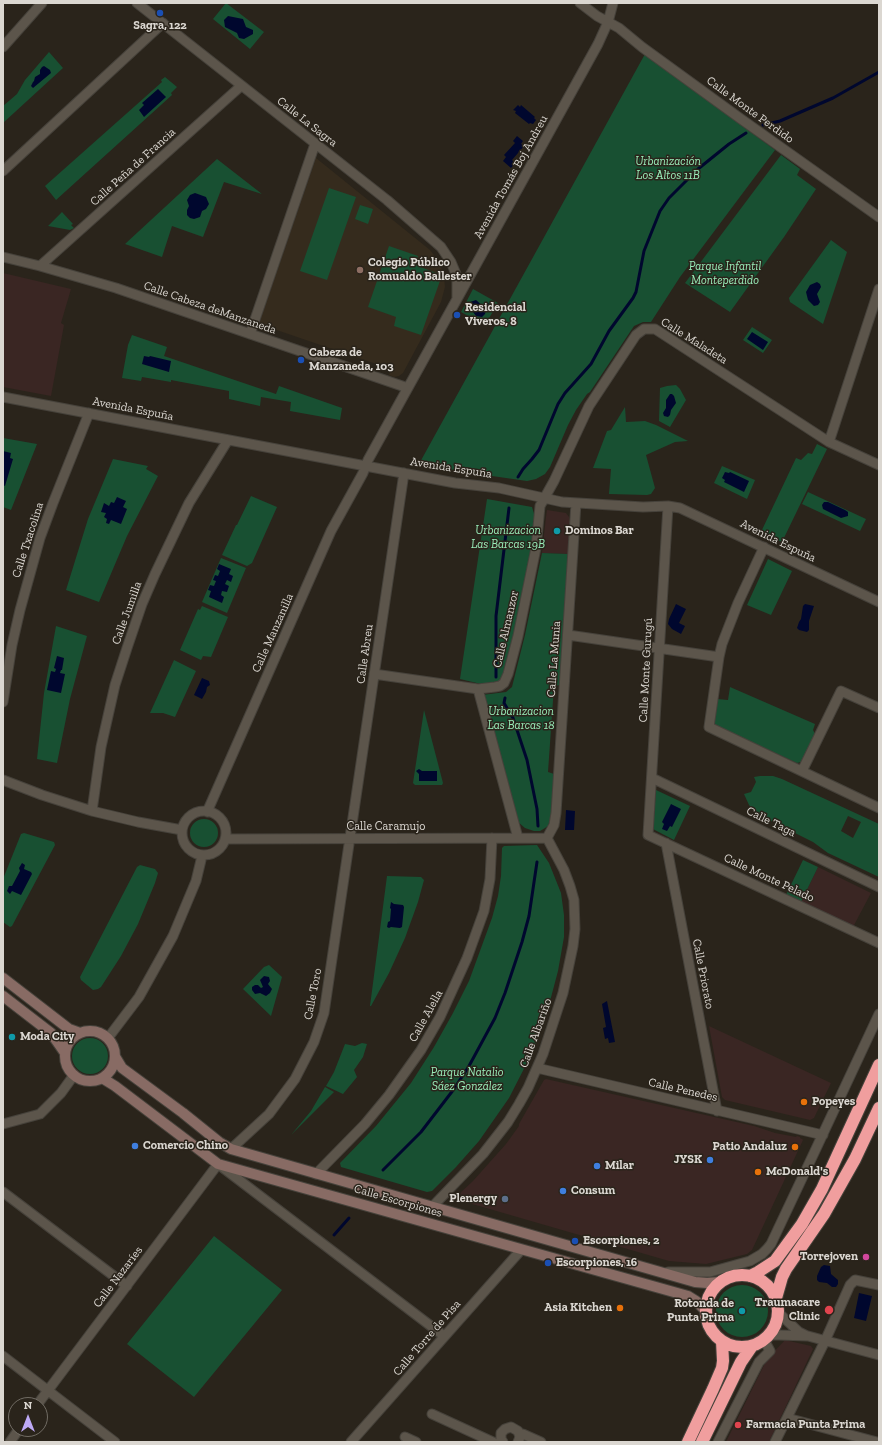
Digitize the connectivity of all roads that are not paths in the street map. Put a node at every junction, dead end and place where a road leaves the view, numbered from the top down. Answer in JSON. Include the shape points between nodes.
{"nodes":[{"id":1,"x":42,"y":3,"type":"edge"},
{"id":2,"x":137,"y":3,"type":"edge"},
{"id":3,"x":580,"y":3,"type":"edge"},
{"id":4,"x":613,"y":3,"type":"edge"},
{"id":5,"x":608,"y":22,"type":"junction"},
{"id":6,"x":163,"y":23,"type":"junction"},
{"id":7,"x":3,"y":47,"type":"edge"},
{"id":8,"x":241,"y":86,"type":"junction"},
{"id":9,"x":315,"y":144,"type":"junction"},
{"id":10,"x":3,"y":171,"type":"edge"},
{"id":11,"x":879,"y":217,"type":"edge"},
{"id":12,"x":3,"y":257,"type":"edge"},
{"id":13,"x":40,"y":266,"type":"junction"},
{"id":14,"x":476,"y":266,"type":"junction"},
{"id":15,"x":454,"y":268,"type":"junction"},
{"id":16,"x":879,"y":289,"type":"edge"},
{"id":17,"x":458,"y":299,"type":"junction"},
{"id":18,"x":250,"y":334,"type":"junction"},
{"id":19,"x":408,"y":388,"type":"junction"},
{"id":20,"x":3,"y":397,"type":"edge"},
{"id":21,"x":89,"y":413,"type":"junction"},
{"id":22,"x":228,"y":440,"type":"junction"},
{"id":23,"x":829,"y":442,"type":"junction"},
{"id":24,"x":879,"y":465,"type":"edge"},
{"id":25,"x":366,"y":466,"type":"junction"},
{"id":26,"x":404,"y":473,"type":"junction"},
{"id":27,"x":544,"y":497,"type":"junction"},
{"id":28,"x":576,"y":503,"type":"junction"},
{"id":29,"x":668,"y":506,"type":"junction"},
{"id":30,"x":764,"y":547,"type":"junction"},
{"id":31,"x":879,"y":602,"type":"edge"},
{"id":32,"x":568,"y":636,"type":"junction"},
{"id":33,"x":660,"y":649,"type":"junction"},
{"id":34,"x":719,"y":658,"type":"junction"},
{"id":35,"x":374,"y":674,"type":"junction"},
{"id":36,"x":478,"y":688,"type":"junction"},
{"id":37,"x":3,"y":702,"type":"edge"},
{"id":38,"x":879,"y":708,"type":"edge"},
{"id":39,"x":802,"y":771,"type":"junction"},
{"id":40,"x":652,"y":778,"type":"junction"},
{"id":41,"x":3,"y":780,"type":"edge"},
{"id":42,"x":879,"y":808,"type":"edge"},
{"id":43,"x":92,"y":811,"type":"junction"},
{"id":44,"x":207,"y":812,"type":"junction"},
{"id":45,"x":182,"y":830,"type":"junction"},
{"id":46,"x":648,"y":835,"type":"joint"},
{"id":47,"x":492,"y":838,"type":"junction"},
{"id":48,"x":518,"y":838,"type":"junction"},
{"id":49,"x":547,"y":838,"type":"junction"},
{"id":50,"x":226,"y":839,"type":"junction"},
{"id":51,"x":349,"y":839,"type":"junction"},
{"id":52,"x":666,"y":843,"type":"junction"},
{"id":53,"x":202,"y":856,"type":"junction"},
{"id":54,"x":879,"y":887,"type":"edge"},
{"id":55,"x":879,"y":943,"type":"edge"},
{"id":56,"x":3,"y":978,"type":"edge"},
{"id":57,"x":3,"y":996,"type":"edge"},
{"id":58,"x":879,"y":1014,"type":"edge"},
{"id":59,"x":80,"y":1032,"type":"junction"},
{"id":60,"x":108,"y":1038,"type":"junction"},
{"id":61,"x":65,"y":1052,"type":"junction"},
{"id":62,"x":116,"y":1058,"type":"junction"},
{"id":63,"x":879,"y":1064,"type":"edge"},
{"id":64,"x":537,"y":1068,"type":"junction"},
{"id":65,"x":74,"y":1075,"type":"junction"},
{"id":66,"x":102,"y":1078,"type":"junction"},
{"id":67,"x":879,"y":1108,"type":"edge"},
{"id":68,"x":717,"y":1110,"type":"junction"},
{"id":69,"x":3,"y":1124,"type":"edge"},
{"id":70,"x":823,"y":1135,"type":"junction"},
{"id":71,"x":231,"y":1149,"type":"junction"},
{"id":72,"x":218,"y":1164,"type":"junction"},
{"id":73,"x":316,"y":1174,"type":"junction"},
{"id":74,"x":3,"y":1192,"type":"edge"},
{"id":75,"x":432,"y":1207,"type":"junction"},
{"id":76,"x":521,"y":1250,"type":"junction"},
{"id":77,"x":656,"y":1271,"type":"junction"},
{"id":78,"x":750,"y":1276,"type":"junction"},
{"id":79,"x":720,"y":1282,"type":"junction"},
{"id":80,"x":879,"y":1285,"type":"edge"},
{"id":81,"x":127,"y":1286,"type":"junction"},
{"id":82,"x":776,"y":1298,"type":"junction"},
{"id":83,"x":706,"y":1311,"type":"junction"},
{"id":84,"x":778,"y":1312,"type":"junction"},
{"id":85,"x":444,"y":1336,"type":"junction"},
{"id":86,"x":808,"y":1336,"type":"junction"},
{"id":87,"x":767,"y":1338,"type":"junction"},
{"id":88,"x":722,"y":1341,"type":"junction"},
{"id":89,"x":825,"y":1341,"type":"junction"},
{"id":90,"x":752,"y":1346,"type":"junction"},
{"id":91,"x":879,"y":1355,"type":"edge"},
{"id":92,"x":3,"y":1356,"type":"edge"},
{"id":93,"x":48,"y":1391,"type":"junction"},
{"id":94,"x":43,"y":1397,"type":"edge"},
{"id":95,"x":432,"y":1414,"type":"dead end"},
{"id":96,"x":787,"y":1418,"type":"junction"},
{"id":97,"x":405,"y":1437,"type":"dead end"},
{"id":98,"x":519,"y":1438,"type":"edge"},
{"id":99,"x":115,"y":1442,"type":"edge"},
{"id":100,"x":351,"y":1442,"type":"edge"},
{"id":101,"x":416,"y":1442,"type":"edge"},
{"id":102,"x":493,"y":1442,"type":"edge"},
{"id":103,"x":502,"y":1442,"type":"edge"},
{"id":104,"x":541,"y":1442,"type":"edge"},
{"id":105,"x":688,"y":1442,"type":"edge"},
{"id":106,"x":702,"y":1442,"type":"edge"},
{"id":107,"x":718,"y":1442,"type":"edge"},
{"id":108,"x":775,"y":1442,"type":"edge"},
{"id":109,"x":878,"y":1442,"type":"edge"}],
"edges":[{"from":1,"to":7,"type":"street"},
{"from":2,"to":6,"type":"street","name":"Calle La Sagra"},
{"from":3,"to":5,"type":"street","name":"Calle Monte Perdido"},
{"from":4,"to":5,"type":"street","name":"Avenida Tomás Boj Andreu"},
{"from":5,"to":11,"type":"street","name":"Calle Monte Perdido"},
{"from":5,"to":14,"type":"street","name":"Avenida Tomás Boj Andreu"},
{"from":6,"to":8,"type":"street","name":"Calle La Sagra"},
{"from":6,"to":10,"type":"street"},
{"from":8,"to":9,"type":"street","name":"Calle La Sagra"},
{"from":8,"to":13,"type":"street","name":"Calle Peña de Francia"},
{"from":9,"to":15,"type":"street","name":"Calle La Sagra","via":[[429,235],[445,251]]},
{"from":9,"to":18,"type":"street"},
{"from":12,"to":13,"type":"street","name":"Calle Cabeza deManzaneda"},
{"from":13,"to":18,"type":"street","name":"Calle Cabeza deManzaneda","via":[[116,288]]},
{"from":14,"to":15,"type":"street","via":[[460,271]]},
{"from":14,"to":17,"type":"street","name":"Avenida Tomás Boj Andreu"},
{"from":15,"to":17,"type":"street","name":"Calle La Sagra","via":[[458,281]]},
{"from":16,"to":23,"type":"street"},
{"from":17,"to":19,"type":"street","name":"Avenida Tomás Boj Andreu"},
{"from":18,"to":19,"type":"street","name":"Calle Cabeza deManzaneda"},
{"from":19,"to":25,"type":"street","name":"Avenida Tomás Boj Andreu"},
{"from":20,"to":21,"type":"street","name":"Avenida Espuña"},
{"from":21,"to":22,"type":"street","name":"Avenida Espuña"},
{"from":21,"to":37,"type":"street","name":"Calle Txacolina","via":[[40,538],[12,645]]},
{"from":22,"to":25,"type":"street","name":"Avenida Espuña"},
{"from":22,"to":43,"type":"street","name":"Calle Jumilla","via":[[189,504],[142,604],[115,685],[100,752]]},
{"from":23,"to":24,"type":"street","name":"Calle Maladeta"},
{"from":23,"to":27,"type":"street","name":"Calle Maladeta","via":[[660,332],[655,329],[644,329],[636,335],[588,406]]},
{"from":25,"to":26,"type":"street","name":"Avenida Espuña"},
{"from":25,"to":44,"type":"street","name":"Calle Manzanilla","via":[[310,576]]},
{"from":26,"to":27,"type":"street","name":"Avenida Espuña"},
{"from":26,"to":35,"type":"street","name":"Calle Abreu"},
{"from":27,"to":28,"type":"street","name":"Avenida Espuña"},
{"from":27,"to":36,"type":"street","name":"Calle Almanzor","via":[[540,506],[536,548],[522,616],[506,679],[500,686]]},
{"from":28,"to":29,"type":"street","name":"Avenida Espuña"},
{"from":28,"to":32,"type":"street","name":"Calle La Munia"},
{"from":29,"to":30,"type":"street","name":"Avenida Espuña","via":[[686,510]]},
{"from":29,"to":33,"type":"street","name":"Calle Monte Gurugú"},
{"from":30,"to":31,"type":"street","name":"Avenida Espuña"},
{"from":30,"to":34,"type":"street","via":[[738,603]]},
{"from":32,"to":33,"type":"street"},
{"from":32,"to":49,"type":"street","name":"Calle La Munia","via":[[556,813],[554,825]]},
{"from":33,"to":34,"type":"street"},
{"from":33,"to":40,"type":"street","name":"Calle Monte Gurugú"},
{"from":34,"to":39,"type":"street","via":[[709,726]]},
{"from":35,"to":36,"type":"street","name":"Calle Almanzor"},
{"from":35,"to":51,"type":"street","name":"Calle Abreu"},
{"from":36,"to":48,"type":"street"},
{"from":38,"to":39,"type":"street","via":[[841,691]]},
{"from":39,"to":42,"type":"street"},
{"from":40,"to":46,"type":"street","name":"Calle Monte Gurugú"},
{"from":40,"to":54,"type":"street","name":"Calle Taga"},
{"from":41,"to":43,"type":"street"},
{"from":43,"to":45,"type":"street"},
{"from":44,"to":45,"type":"street","via":[[200,812],[188,818]]},
{"from":44,"to":50,"type":"street","via":[[218,816],[222,821]]},
{"from":45,"to":53,"type":"street","via":[[187,848]]},
{"from":46,"to":52,"type":"street","name":"Calle Monte Pelado"},
{"from":47,"to":48,"type":"street","name":"Calle Caramujo"},
{"from":47,"to":51,"type":"street","name":"Calle Caramujo"},
{"from":47,"to":73,"type":"street","name":"Calle Alella","via":[[490,879],[484,911],[467,958],[440,1017],[417,1056],[389,1095],[365,1124]]},
{"from":48,"to":49,"type":"street","name":"Calle Caramujo"},
{"from":49,"to":64,"type":"street","name":"Calle Albariño","via":[[570,886],[574,900],[575,929],[563,993]]},
{"from":50,"to":51,"type":"street","name":"Calle Caramujo"},
{"from":50,"to":53,"type":"street","via":[[219,849]]},
{"from":51,"to":71,"type":"street","name":"Calle Toro","via":[[326,1002],[316,1034],[295,1079],[258,1125]]},
{"from":52,"to":55,"type":"street","name":"Calle Monte Pelado"},
{"from":52,"to":68,"type":"street","name":"Calle Priorato"},
{"from":53,"to":60,"type":"street","via":[[196,881],[173,936],[140,997]]},
{"from":56,"to":59,"type":"street","via":[[69,1029]]},
{"from":57,"to":61,"type":"street","via":[[51,1033]]},
{"from":58,"to":70,"type":"street"},
{"from":59,"to":60,"type":"street","via":[[93,1030]]},
{"from":59,"to":61,"type":"street","via":[[69,1043]]},
{"from":60,"to":62,"type":"street","via":[[114,1047]]},
{"from":61,"to":65,"type":"street","via":[[66,1063]]},
{"from":62,"to":66,"type":"street","via":[[112,1070]]},
{"from":62,"to":71,"type":"street","name":"Calle Escorpiones","via":[[122,1068]]},
{"from":63,"to":78,"type":"highway","via":[[822,1189],[802,1224],[775,1261]]},
{"from":64,"to":68,"type":"street","name":"Calle Penedes"},
{"from":64,"to":75,"type":"street","name":"Calle Albariño","via":[[519,1104],[496,1138]]},
{"from":65,"to":66,"type":"street","via":[[88,1081]]},
{"from":65,"to":69,"type":"street","via":[[61,1093],[40,1114]]},
{"from":66,"to":72,"type":"street","name":"Calle Escorpiones"},
{"from":67,"to":82,"type":"highway","via":[[855,1159],[824,1214],[786,1269]]},
{"from":68,"to":70,"type":"street","name":"Calle Penedes"},
{"from":70,"to":77,"type":"street","via":[[770,1244],[762,1254],[750,1261],[710,1272]]},
{"from":71,"to":73,"type":"street","name":"Calle Escorpiones"},
{"from":72,"to":76,"type":"street","name":"Calle Escorpiones"},
{"from":72,"to":81,"type":"street","name":"Calle Nazaríes"},
{"from":72,"to":85,"type":"street"},
{"from":73,"to":75,"type":"street","name":"Calle Escorpiones"},
{"from":74,"to":81,"type":"street"},
{"from":75,"to":77,"type":"street","name":"Calle Escorpiones"},
{"from":76,"to":83,"type":"street","name":"Calle Escorpiones","via":[[688,1296],[696,1300]]},
{"from":76,"to":85,"type":"street","name":"Calle Torre de Pisa"},
{"from":77,"to":79,"type":"street","name":"Calle Escorpiones","via":[[695,1282]]},
{"from":78,"to":79,"type":"highway","via":[[734,1276]]},
{"from":78,"to":82,"type":"highway","via":[[768,1286]]},
{"from":79,"to":83,"type":"highway","via":[[710,1295]]},
{"from":80,"to":89,"type":"street","via":[[858,1280],[851,1283]]},
{"from":81,"to":93,"type":"street","name":"Calle Nazaríes"},
{"from":82,"to":84,"type":"highway"},
{"from":83,"to":88,"type":"highway","via":[[709,1326]]},
{"from":84,"to":86,"type":"street","via":[[799,1332]]},
{"from":84,"to":87,"type":"highway","via":[[776,1324]]},
{"from":85,"to":100,"type":"street","name":"Calle Torre de Pisa"},
{"from":86,"to":87,"type":"street","via":[[779,1334]]},
{"from":86,"to":89,"type":"street"},
{"from":87,"to":90,"type":"highway"},
{"from":87,"to":107,"type":"street","via":[[770,1351],[759,1362]]},
{"from":88,"to":90,"type":"highway","via":[[736,1347]]},
{"from":88,"to":105,"type":"highway","via":[[722,1368]]},
{"from":89,"to":91,"type":"street"},
{"from":89,"to":96,"type":"street"},
{"from":90,"to":106,"type":"highway","via":[[741,1362]]},
{"from":92,"to":93,"type":"street"},
{"from":93,"to":94,"type":"street","name":"Calle Nazaríes"},
{"from":93,"to":99,"type":"street"},
{"from":95,"to":102,"type":"street"},
{"from":96,"to":108,"type":"street"},
{"from":96,"to":109,"type":"street"},
{"from":97,"to":101,"type":"street"},
{"from":98,"to":103,"type":"street","via":[[514,1428],[508,1427],[501,1433]]},
{"from":98,"to":104,"type":"street","via":[[523,1434]]}]}
